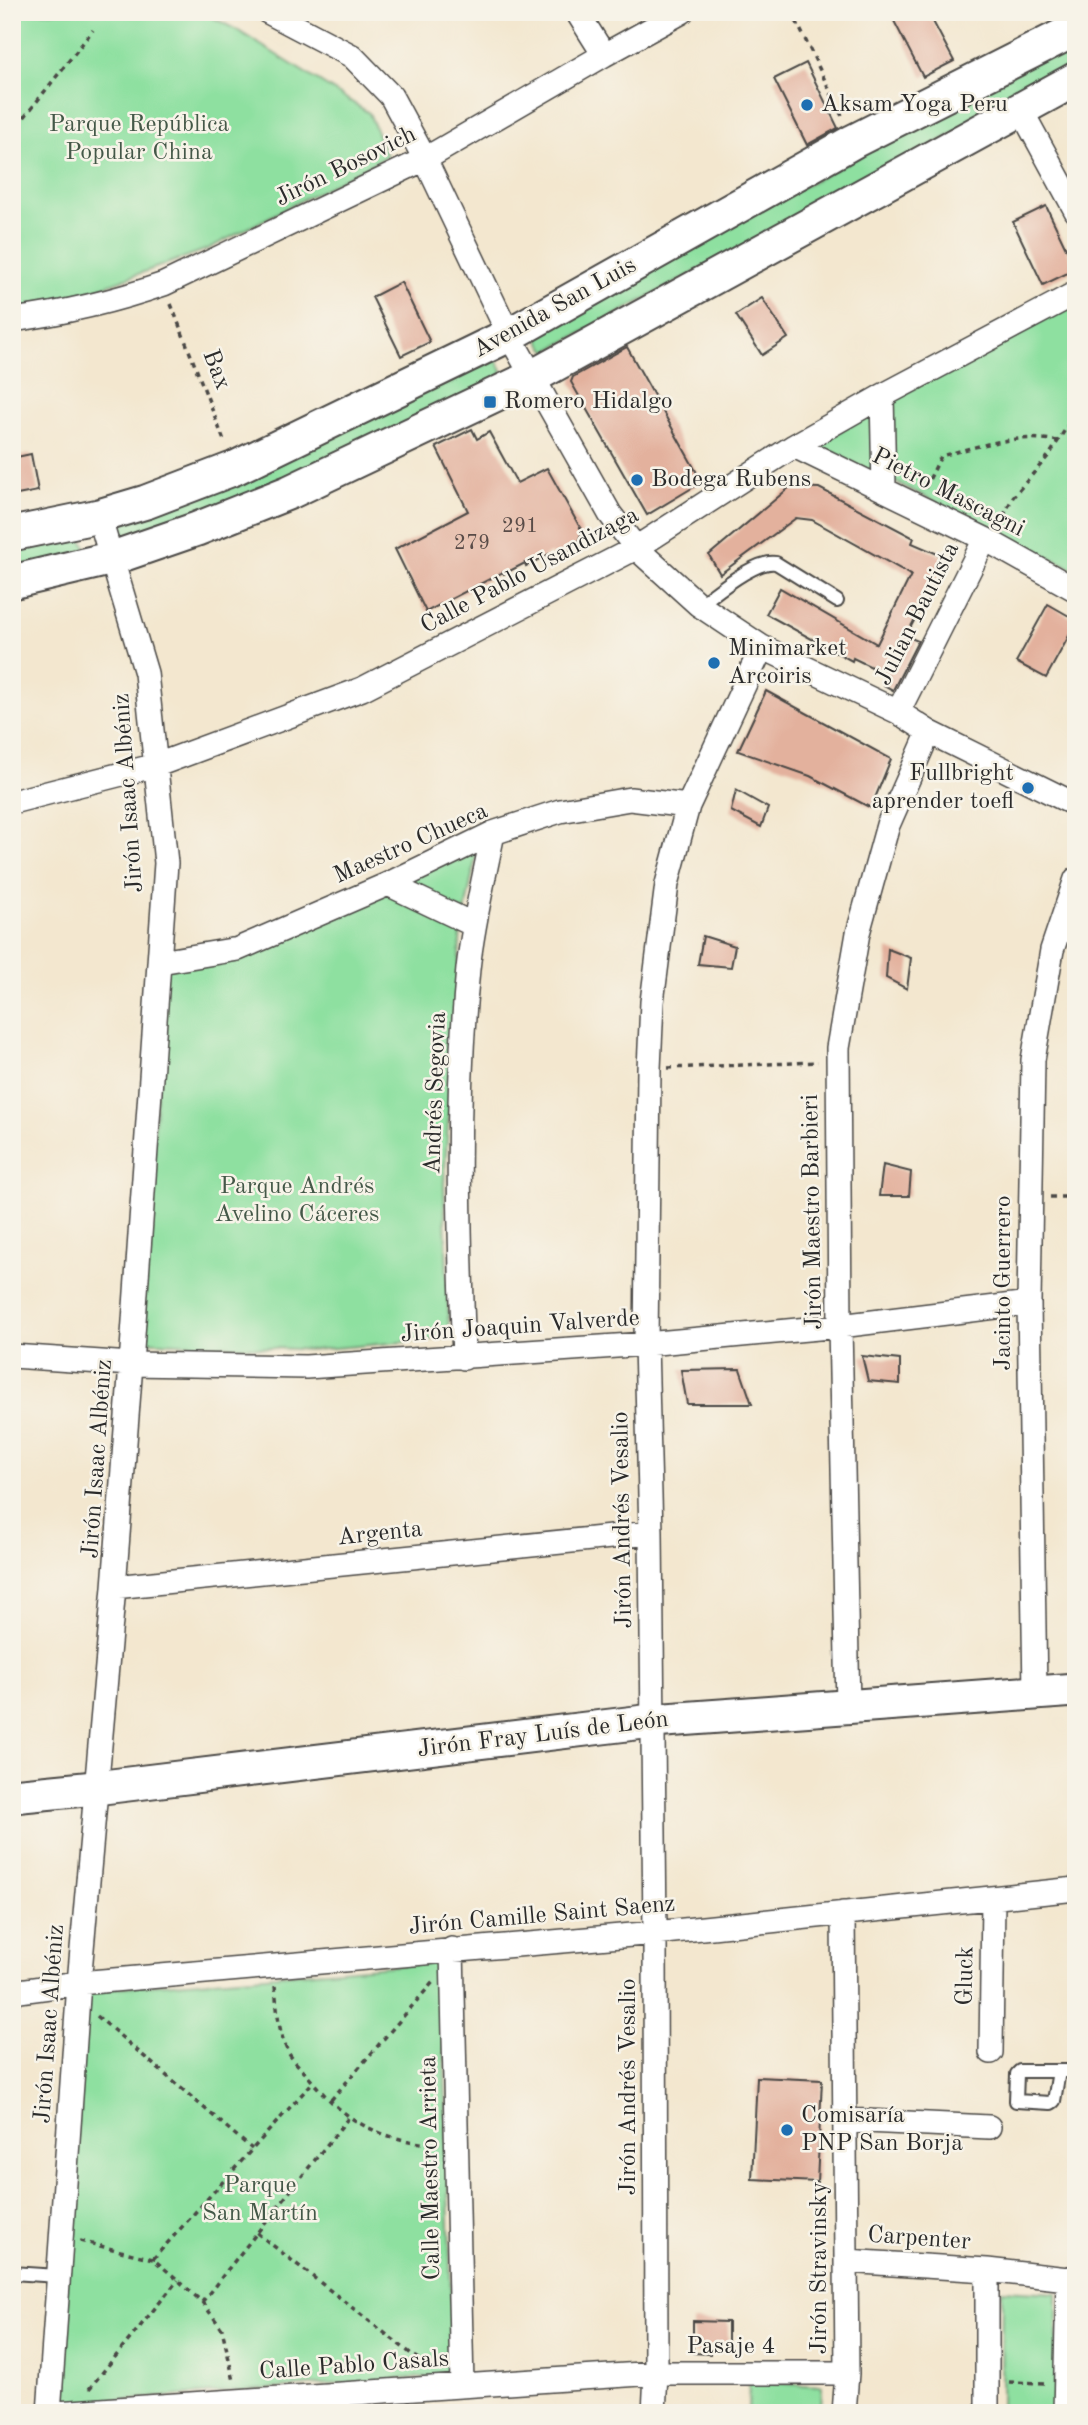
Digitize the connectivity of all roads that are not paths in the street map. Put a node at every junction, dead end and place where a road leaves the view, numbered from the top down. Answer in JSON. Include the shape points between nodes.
{"nodes":[{"id":1,"x":268,"y":12,"type":"edge"},
{"id":2,"x":577,"y":12,"type":"edge"},
{"id":3,"x":682,"y":12,"type":"edge"},
{"id":4,"x":1076,"y":29,"type":"edge"},
{"id":5,"x":604,"y":55,"type":"junction"},
{"id":6,"x":1076,"y":79,"type":"edge"},
{"id":7,"x":1021,"y":110,"type":"junction"},
{"id":8,"x":425,"y":159,"type":"junction"},
{"id":9,"x":1076,"y":211,"type":"edge"},
{"id":10,"x":1076,"y":293,"type":"edge"},
{"id":11,"x":12,"y":320,"type":"edge"},
{"id":12,"x":509,"y":335,"type":"junction"},
{"id":13,"x":532,"y":377,"type":"junction"},
{"id":14,"x":882,"y":396,"type":"junction"},
{"id":15,"x":794,"y":446,"type":"junction"},
{"id":16,"x":884,"y":488,"type":"junction"},
{"id":17,"x":99,"y":516,"type":"junction"},
{"id":18,"x":12,"y":534,"type":"edge"},
{"id":19,"x":988,"y":540,"type":"junction"},
{"id":20,"x":636,"y":548,"type":"junction"},
{"id":21,"x":113,"y":558,"type":"junction"},
{"id":22,"x":12,"y":582,"type":"edge"},
{"id":23,"x":1076,"y":590,"type":"edge"},
{"id":24,"x":837,"y":601,"type":"dead end"},
{"id":25,"x":699,"y":605,"type":"junction"},
{"id":26,"x":762,"y":647,"type":"junction"},
{"id":27,"x":898,"y":712,"type":"junction"},
{"id":28,"x":929,"y":732,"type":"junction"},
{"id":29,"x":157,"y":765,"type":"junction"},
{"id":30,"x":12,"y":802,"type":"edge"},
{"id":31,"x":1076,"y":805,"type":"edge"},
{"id":32,"x":688,"y":806,"type":"junction"},
{"id":33,"x":494,"y":833,"type":"junction"},
{"id":34,"x":1076,"y":878,"type":"edge"},
{"id":35,"x":388,"y":884,"type":"junction"},
{"id":36,"x":474,"y":925,"type":"junction"},
{"id":37,"x":160,"y":962,"type":"junction"},
{"id":38,"x":1029,"y":1303,"type":"junction"},
{"id":39,"x":840,"y":1326,"type":"junction"},
{"id":40,"x":646,"y":1344,"type":"junction"},
{"id":41,"x":12,"y":1356,"type":"edge"},
{"id":42,"x":464,"y":1358,"type":"junction"},
{"id":43,"x":131,"y":1364,"type":"junction"},
{"id":44,"x":651,"y":1533,"type":"junction"},
{"id":45,"x":114,"y":1587,"type":"junction"},
{"id":46,"x":1076,"y":1690,"type":"edge"},
{"id":47,"x":1035,"y":1693,"type":"junction"},
{"id":48,"x":848,"y":1706,"type":"junction"},
{"id":49,"x":652,"y":1721,"type":"junction"},
{"id":50,"x":95,"y":1788,"type":"junction"},
{"id":51,"x":12,"y":1796,"type":"edge"},
{"id":52,"x":1076,"y":1889,"type":"edge"},
{"id":53,"x":993,"y":1900,"type":"junction"},
{"id":54,"x":843,"y":1913,"type":"junction"},
{"id":55,"x":655,"y":1933,"type":"junction"},
{"id":56,"x":452,"y":1954,"type":"junction"},
{"id":57,"x":78,"y":1991,"type":"junction"},
{"id":58,"x":12,"y":1992,"type":"edge"},
{"id":59,"x":991,"y":2052,"type":"dead end"},
{"id":60,"x":1059,"y":2071,"type":"dead end"},
{"id":61,"x":1076,"y":2071,"type":"edge"},
{"id":62,"x":846,"y":2120,"type":"junction"},
{"id":63,"x":989,"y":2127,"type":"dead end"},
{"id":64,"x":846,"y":2261,"type":"junction"},
{"id":65,"x":987,"y":2270,"type":"junction"},
{"id":66,"x":12,"y":2273,"type":"edge"},
{"id":67,"x":58,"y":2276,"type":"junction"},
{"id":68,"x":1072,"y":2277,"type":"edge"},
{"id":69,"x":656,"y":2374,"type":"junction"},
{"id":70,"x":847,"y":2374,"type":"junction"},
{"id":71,"x":456,"y":2385,"type":"junction"},
{"id":72,"x":1068,"y":2400,"type":"edge"},
{"id":73,"x":58,"y":2412,"type":"edge"},
{"id":74,"x":654,"y":2413,"type":"edge"},
{"id":75,"x":844,"y":2413,"type":"edge"},
{"id":76,"x":987,"y":2413,"type":"edge"}],
"edges":[{"from":1,"to":8,"type":"street","via":[[352,56],[391,96]]},
{"from":2,"to":5,"type":"street"},
{"from":3,"to":5,"type":"street","name":"Jirón Bosovich"},
{"from":4,"to":12,"type":"main road","name":"Avenida San Luis","via":[[854,141]]},
{"from":5,"to":8,"type":"street","name":"Jirón Bosovich"},
{"from":6,"to":7,"type":"main road","name":"Avenida San Luis"},
{"from":7,"to":9,"type":"street"},
{"from":7,"to":13,"type":"main road","name":"Avenida San Luis"},
{"from":8,"to":11,"type":"street","name":"Jirón Bosovich","via":[[164,284],[45,316]]},
{"from":8,"to":12,"type":"street"},
{"from":10,"to":14,"type":"street","name":"Calle Pablo Usandizaga"},
{"from":12,"to":13,"type":"street"},
{"from":12,"to":17,"type":"main road","name":"Avenida San Luis","via":[[235,468]]},
{"from":13,"to":20,"type":"street","via":[[610,514]]},
{"from":13,"to":21,"type":"main road","name":"Avenida San Luis","via":[[290,492]]},
{"from":14,"to":15,"type":"street","name":"Calle Pablo Usandizaga"},
{"from":14,"to":16,"type":"street"},
{"from":15,"to":16,"type":"street","name":"Pietro Mascagni"},
{"from":15,"to":20,"type":"street","name":"Calle Pablo Usandizaga"},
{"from":16,"to":19,"type":"street","name":"Pietro Mascagni"},
{"from":17,"to":18,"type":"main road","name":"Avenida San Luis"},
{"from":17,"to":21,"type":"street","name":"Jirón Isaac Albéniz"},
{"from":19,"to":23,"type":"street","name":"Pietro Mascagni"},
{"from":19,"to":27,"type":"street","name":"Julian Bautista"},
{"from":20,"to":25,"type":"street"},
{"from":20,"to":29,"type":"street","name":"Calle Pablo Usandizaga","via":[[362,688]]},
{"from":21,"to":22,"type":"main road","name":"Avenida San Luis"},
{"from":21,"to":29,"type":"street","name":"Jirón Isaac Albéniz","via":[[146,673]]},
{"from":24,"to":25,"type":"lane","via":[[768,561]]},
{"from":25,"to":26,"type":"street"},
{"from":26,"to":27,"type":"street"},
{"from":26,"to":32,"type":"street","name":"Jirón Andrés Vesalio"},
{"from":27,"to":28,"type":"street"},
{"from":28,"to":31,"type":"street"},
{"from":28,"to":39,"type":"street","name":"Jirón Maestro Barbieri","via":[[888,825],[862,919],[840,1035]]},
{"from":29,"to":30,"type":"street","name":"Calle Pablo Usandizaga"},
{"from":29,"to":37,"type":"street","name":"Jirón Isaac Albéniz","via":[[166,863]]},
{"from":32,"to":33,"type":"street","name":"Maestro Chueca","via":[[630,799],[560,811]]},
{"from":32,"to":40,"type":"street","name":"Jirón Andrés Vesalio","via":[[667,884],[652,1002]]},
{"from":33,"to":35,"type":"street","name":"Maestro Chueca"},
{"from":33,"to":36,"type":"street","name":"Andrés Segovia"},
{"from":34,"to":38,"type":"street","name":"Jacinto Guerrero","via":[[1052,950],[1033,1060]]},
{"from":35,"to":36,"type":"street"},
{"from":35,"to":37,"type":"street","name":"Maestro Chueca","via":[[238,948]]},
{"from":36,"to":42,"type":"street","name":"Andrés Segovia","via":[[460,1069],[458,1196]]},
{"from":37,"to":43,"type":"street","name":"Jirón Isaac Albéniz"},
{"from":38,"to":39,"type":"street","name":"Jirón Joaquin Valverde"},
{"from":38,"to":47,"type":"street","name":"Jacinto Guerrero"},
{"from":39,"to":40,"type":"street","name":"Jirón Joaquin Valverde"},
{"from":39,"to":48,"type":"street","name":"Jirón Maestro Barbieri"},
{"from":40,"to":42,"type":"street","name":"Jirón Joaquin Valverde"},
{"from":40,"to":44,"type":"street","name":"Jirón Andrés Vesalio"},
{"from":41,"to":43,"type":"street","name":"Jirón Joaquin Valverde"},
{"from":42,"to":43,"type":"street","name":"Jirón Joaquin Valverde","via":[[306,1367]]},
{"from":43,"to":45,"type":"street","name":"Jirón Isaac Albéniz"},
{"from":44,"to":45,"type":"street","name":"Argenta"},
{"from":44,"to":49,"type":"street","name":"Jirón Andrés Vesalio"},
{"from":45,"to":50,"type":"street","name":"Jirón Isaac Albéniz"},
{"from":46,"to":47,"type":"main road","name":"Jirón Fray Luís de León"},
{"from":47,"to":48,"type":"main road","name":"Jirón Fray Luís de León"},
{"from":48,"to":49,"type":"main road","name":"Jirón Fray Luís de León"},
{"from":49,"to":50,"type":"main road","name":"Jirón Fray Luís de León"},
{"from":49,"to":55,"type":"street","name":"Jirón Andrés Vesalio"},
{"from":50,"to":51,"type":"main road","name":"Jirón Fray Luís de León"},
{"from":50,"to":57,"type":"street","name":"Jirón Isaac Albéniz"},
{"from":52,"to":53,"type":"street","name":"Jirón Camille Saint Saenz"},
{"from":53,"to":54,"type":"street","name":"Jirón Camille Saint Saenz"},
{"from":53,"to":59,"type":"street","name":"Gluck"},
{"from":54,"to":55,"type":"street","name":"Jirón Camille Saint Saenz"},
{"from":54,"to":62,"type":"street","name":"Jirón Stravinsky"},
{"from":55,"to":56,"type":"street","name":"Jirón Camille Saint Saenz"},
{"from":55,"to":69,"type":"street","name":"Jirón Andrés Vesalio"},
{"from":56,"to":57,"type":"street","name":"Jirón Camille Saint Saenz","via":[[273,1965]]},
{"from":56,"to":71,"type":"street","name":"Calle Maestro Arrieta"},
{"from":57,"to":58,"type":"street","name":"Jirón Camille Saint Saenz"},
{"from":57,"to":67,"type":"street","name":"Jirón Isaac Albéniz"},
{"from":60,"to":61,"type":"lane"},
{"from":62,"to":63,"type":"street"},
{"from":62,"to":64,"type":"street","name":"Jirón Stravinsky"},
{"from":64,"to":65,"type":"street","name":"Carpenter"},
{"from":64,"to":70,"type":"street","name":"Jirón Stravinsky"},
{"from":65,"to":68,"type":"street","name":"Carpenter"},
{"from":65,"to":76,"type":"street"},
{"from":66,"to":67,"type":"lane"},
{"from":67,"to":73,"type":"street","name":"Jirón Isaac Albéniz"},
{"from":68,"to":72,"type":"street"},
{"from":69,"to":70,"type":"street","name":"Pasaje 4"},
{"from":69,"to":71,"type":"street","name":"Calle Pablo Casals"},
{"from":69,"to":74,"type":"street","name":"Jirón Andrés Vesalio"},
{"from":70,"to":75,"type":"street","name":"Jirón Stravinsky"},
{"from":71,"to":73,"type":"street","name":"Calle Pablo Casals"}]}
